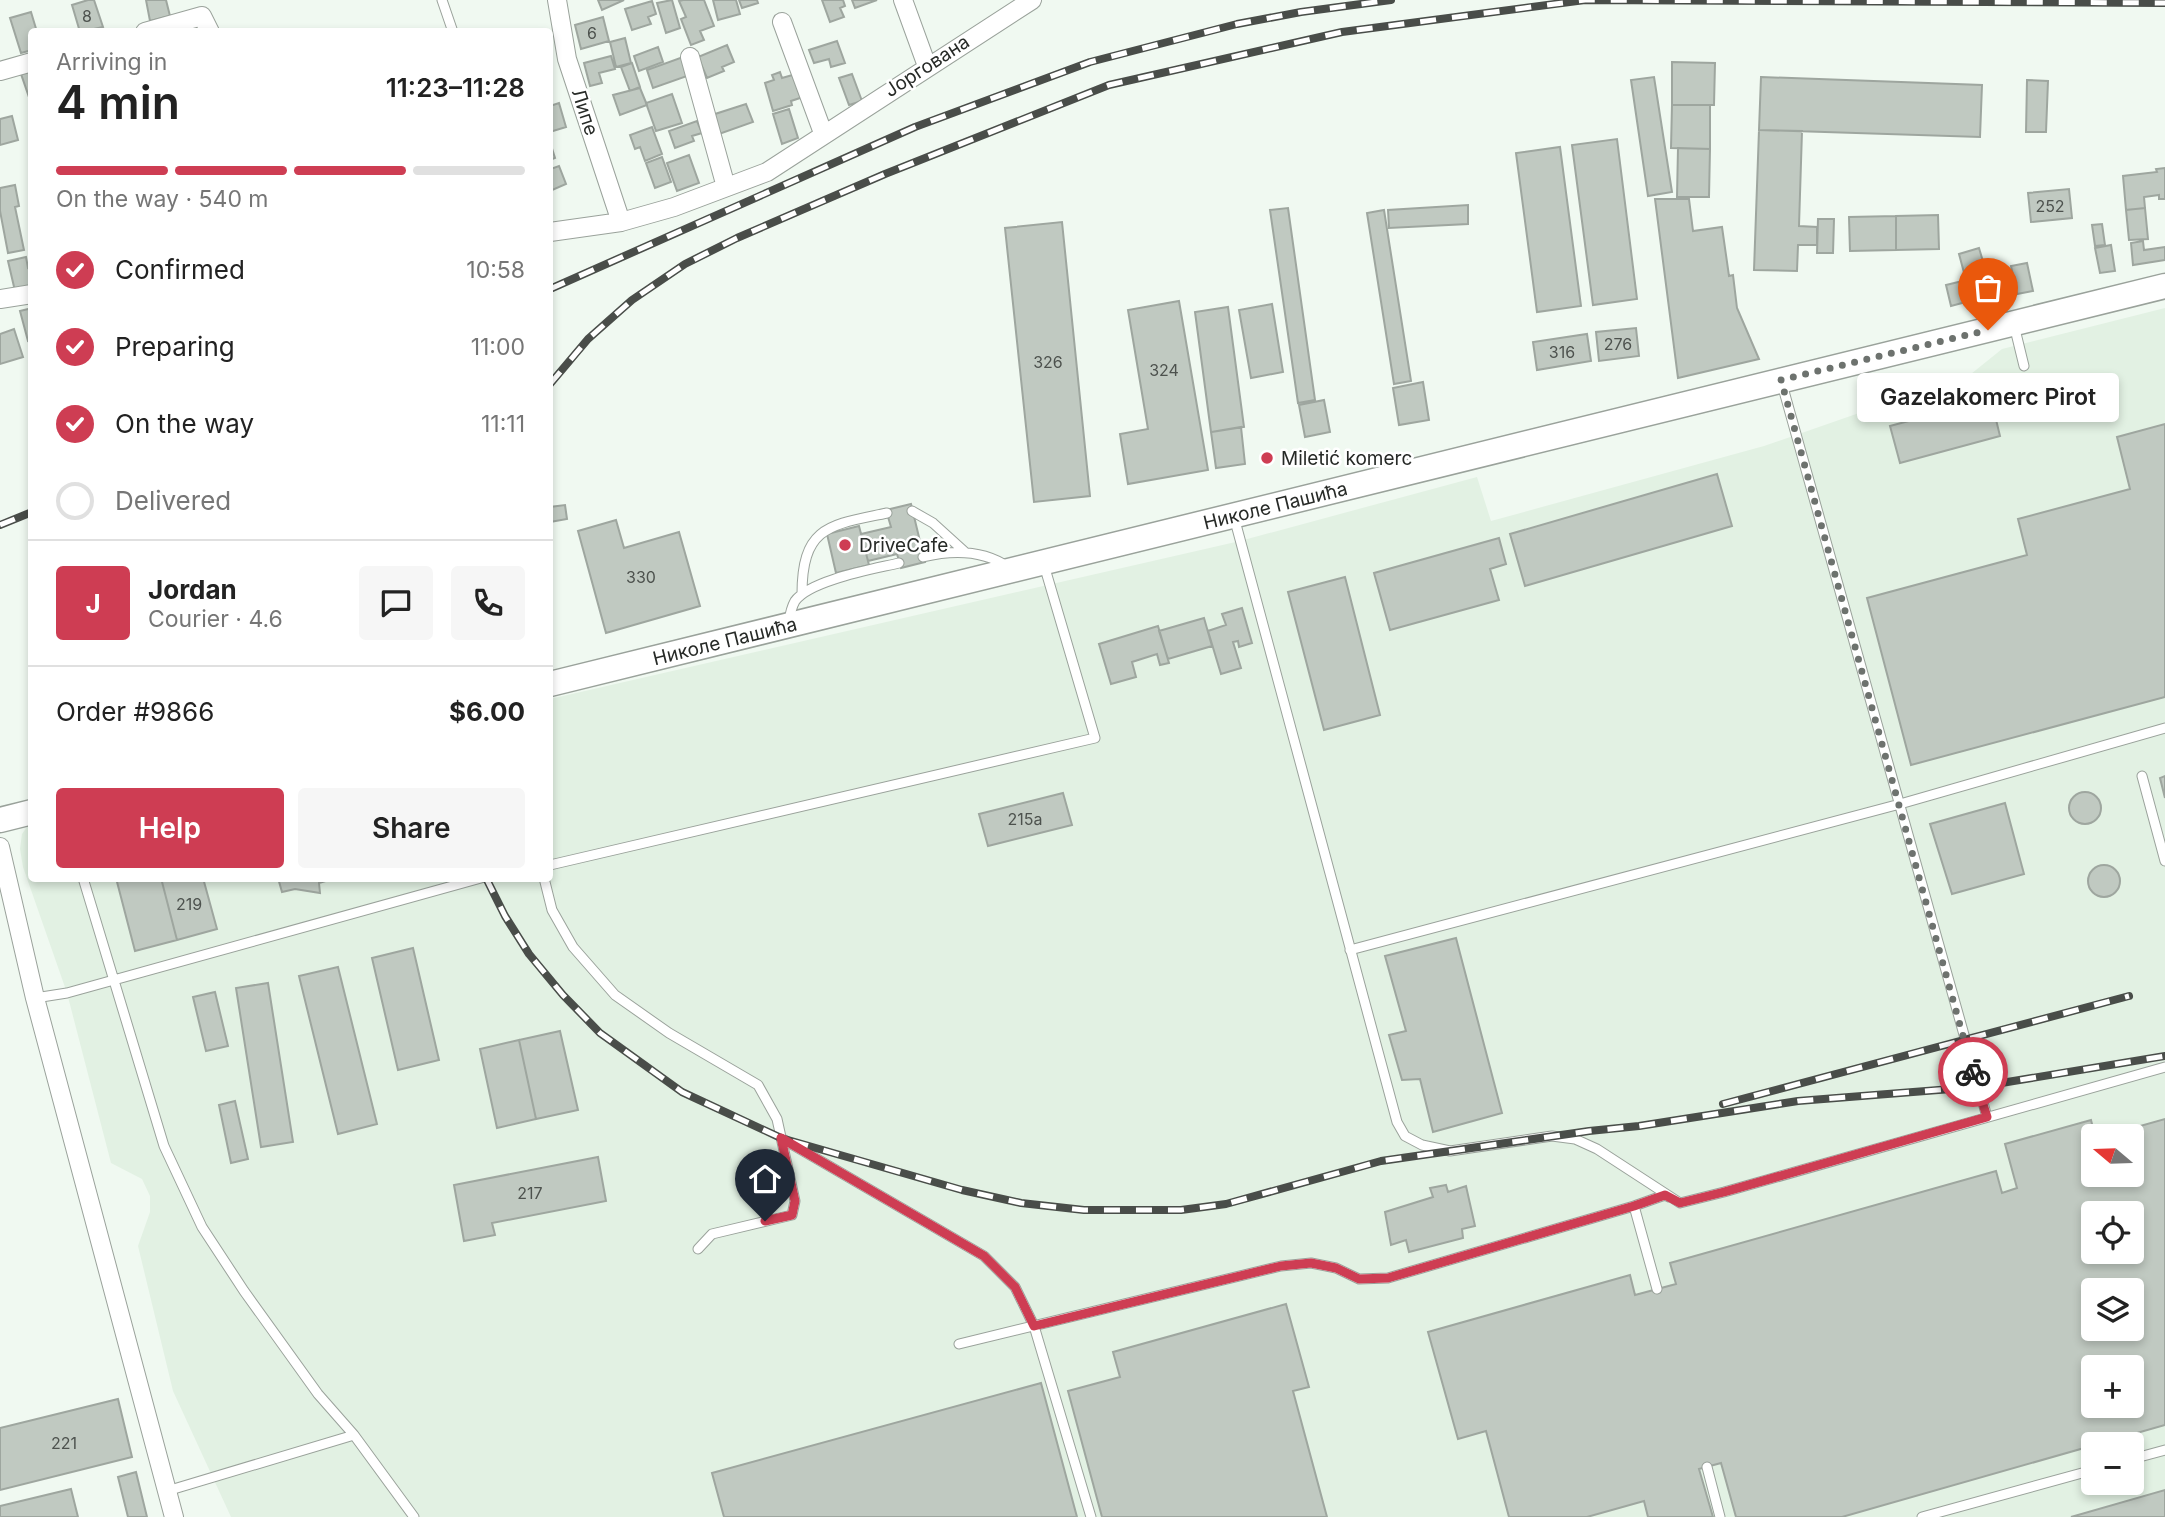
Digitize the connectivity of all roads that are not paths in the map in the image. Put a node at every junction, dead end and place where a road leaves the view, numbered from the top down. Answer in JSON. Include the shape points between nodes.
{"nodes":[{"id":1,"x":442,"y":0,"type":"edge"},
{"id":2,"x":558,"y":0,"type":"edge"},
{"id":3,"x":903,"y":0,"type":"edge"},
{"id":4,"x":1032,"y":0,"type":"edge"},
{"id":5,"x":782,"y":22,"type":"dead end"},
{"id":6,"x":159,"y":28,"type":"edge"},
{"id":7,"x":208,"y":28,"type":"edge"},
{"id":8,"x":452,"y":28,"type":"edge"},
{"id":9,"x":690,"y":57,"type":"dead end"},
{"id":10,"x":28,"y":63,"type":"edge"},
{"id":11,"x":927,"y":66,"type":"junction"},
{"id":12,"x":0,"y":71,"type":"edge"},
{"id":13,"x":823,"y":134,"type":"junction"},
{"id":14,"x":726,"y":187,"type":"junction"},
{"id":15,"x":621,"y":222,"type":"junction"},
{"id":16,"x":553,"y":232,"type":"edge"},
{"id":17,"x":2165,"y":286,"type":"edge"},
{"id":18,"x":28,"y":295,"type":"edge"},
{"id":19,"x":0,"y":299,"type":"edge"},
{"id":20,"x":2014,"y":323,"type":"junction"},
{"id":21,"x":2024,"y":366,"type":"dead end"},
{"id":22,"x":1781,"y":380,"type":"junction"},
{"id":23,"x":912,"y":511,"type":"dead end"},
{"id":24,"x":887,"y":513,"type":"dead end"},
{"id":25,"x":1233,"y":516,"type":"junction"},
{"id":26,"x":965,"y":552,"type":"junction"},
{"id":27,"x":923,"y":557,"type":"dead end"},
{"id":28,"x":1044,"y":562,"type":"junction"},
{"id":29,"x":899,"y":563,"type":"dead end"},
{"id":30,"x":1012,"y":570,"type":"junction"},
{"id":31,"x":802,"y":594,"type":"junction"},
{"id":32,"x":789,"y":625,"type":"junction"},
{"id":33,"x":553,"y":683,"type":"edge"},
{"id":34,"x":2165,"y":728,"type":"edge"},
{"id":35,"x":2142,"y":776,"type":"dead end"},
{"id":36,"x":1900,"y":804,"type":"junction"},
{"id":37,"x":28,"y":813,"type":"edge"},
{"id":38,"x":0,"y":820,"type":"edge"},
{"id":39,"x":0,"y":847,"type":"edge"},
{"id":40,"x":2165,"y":861,"type":"edge"},
{"id":41,"x":553,"y":864,"type":"edge"},
{"id":42,"x":84,"y":882,"type":"edge"},
{"id":43,"x":466,"y":882,"type":"edge"},
{"id":44,"x":545,"y":882,"type":"edge"},
{"id":45,"x":1350,"y":950,"type":"junction"},
{"id":46,"x":114,"y":979,"type":"junction"},
{"id":47,"x":35,"y":998,"type":"junction"},
{"id":48,"x":2165,"y":1067,"type":"edge"},
{"id":49,"x":1987,"y":1117,"type":"junction"},
{"id":50,"x":781,"y":1138,"type":"junction"},
{"id":51,"x":1680,"y":1203,"type":"junction"},
{"id":52,"x":1634,"y":1206,"type":"junction"},
{"id":53,"x":698,"y":1249,"type":"dead end"},
{"id":54,"x":1657,"y":1289,"type":"dead end"},
{"id":55,"x":1034,"y":1326,"type":"junction"},
{"id":56,"x":959,"y":1344,"type":"dead end"},
{"id":57,"x":354,"y":1435,"type":"junction"},
{"id":58,"x":2165,"y":1450,"type":"edge"},
{"id":59,"x":2144,"y":1456,"type":"edge"},
{"id":60,"x":1707,"y":1467,"type":"dead end"},
{"id":61,"x":2081,"y":1473,"type":"edge"},
{"id":62,"x":167,"y":1491,"type":"junction"},
{"id":63,"x":174,"y":1517,"type":"edge"},
{"id":64,"x":414,"y":1517,"type":"edge"},
{"id":65,"x":1091,"y":1517,"type":"edge"},
{"id":66,"x":1720,"y":1517,"type":"edge"},
{"id":67,"x":1922,"y":1517,"type":"edge"}],
"edges":[{"from":1,"to":8,"type":"lane"},
{"from":2,"to":15,"type":"street","name":"Липе","via":[[568,59]]},
{"from":3,"to":11,"type":"street"},
{"from":4,"to":11,"type":"street","name":"Јоргована"},
{"from":5,"to":13,"type":"street"},
{"from":6,"to":7,"type":"street","via":[[202,16]]},
{"from":9,"to":14,"type":"street"},
{"from":10,"to":12,"type":"street"},
{"from":11,"to":13,"type":"street","name":"Јоргована"},
{"from":13,"to":14,"type":"street","name":"Јоргована","via":[[767,172]]},
{"from":14,"to":15,"type":"street","name":"Јоргована"},
{"from":15,"to":16,"type":"street","name":"Јоргована"},
{"from":17,"to":20,"type":"main road","name":"Николе Пашића"},
{"from":18,"to":19,"type":"street"},
{"from":20,"to":21,"type":"lane"},
{"from":20,"to":22,"type":"main road","name":"Николе Пашића"},
{"from":22,"to":25,"type":"main road","name":"Николе Пашића"},
{"from":22,"to":36,"type":"lane"},
{"from":23,"to":26,"type":"lane"},
{"from":24,"to":31,"type":"lane","via":[[836,524],[818,535],[806,556]]},
{"from":25,"to":28,"type":"main road","name":"Николе Пашића"},
{"from":25,"to":45,"type":"lane"},
{"from":26,"to":27,"type":"lane"},
{"from":26,"to":30,"type":"lane","via":[[997,560]]},
{"from":28,"to":30,"type":"main road","name":"Николе Пашића"},
{"from":28,"to":41,"type":"lane","via":[[1095,738]]},
{"from":29,"to":31,"type":"lane","via":[[828,582]]},
{"from":30,"to":32,"type":"main road","name":"Николе Пашића"},
{"from":31,"to":32,"type":"lane","via":[[791,610]]},
{"from":32,"to":33,"type":"main road","name":"Николе Пашића"},
{"from":34,"to":36,"type":"lane"},
{"from":35,"to":40,"type":"lane"},
{"from":36,"to":45,"type":"lane"},
{"from":36,"to":49,"type":"lane"},
{"from":37,"to":38,"type":"main road"},
{"from":39,"to":47,"type":"street"},
{"from":42,"to":46,"type":"lane"},
{"from":43,"to":46,"type":"lane"},
{"from":44,"to":50,"type":"lane","via":[[552,909],[573,947],[615,995],[758,1085],[777,1119]]},
{"from":45,"to":51,"type":"lane","via":[[1397,1122],[1405,1136],[1450,1151],[1552,1136],[1575,1139]]},
{"from":46,"to":47,"type":"lane"},
{"from":46,"to":57,"type":"lane","via":[[164,1146],[202,1227],[318,1394]]},
{"from":47,"to":62,"type":"street"},
{"from":48,"to":49,"type":"lane"},
{"from":49,"to":51,"type":"lane"},
{"from":50,"to":53,"type":"lane","via":[[795,1201],[792,1215],[712,1234]]},
{"from":50,"to":55,"type":"lane","via":[[984,1256],[1015,1287]]},
{"from":51,"to":52,"type":"lane","via":[[1665,1195]]},
{"from":52,"to":54,"type":"lane"},
{"from":52,"to":55,"type":"lane","via":[[1388,1278],[1359,1279],[1311,1263],[1281,1266]]},
{"from":55,"to":56,"type":"lane"},
{"from":55,"to":65,"type":"lane"},
{"from":57,"to":62,"type":"lane"},
{"from":57,"to":64,"type":"lane"},
{"from":58,"to":59,"type":"lane"},
{"from":60,"to":66,"type":"lane"},
{"from":61,"to":67,"type":"lane"},
{"from":62,"to":63,"type":"street"}]}
